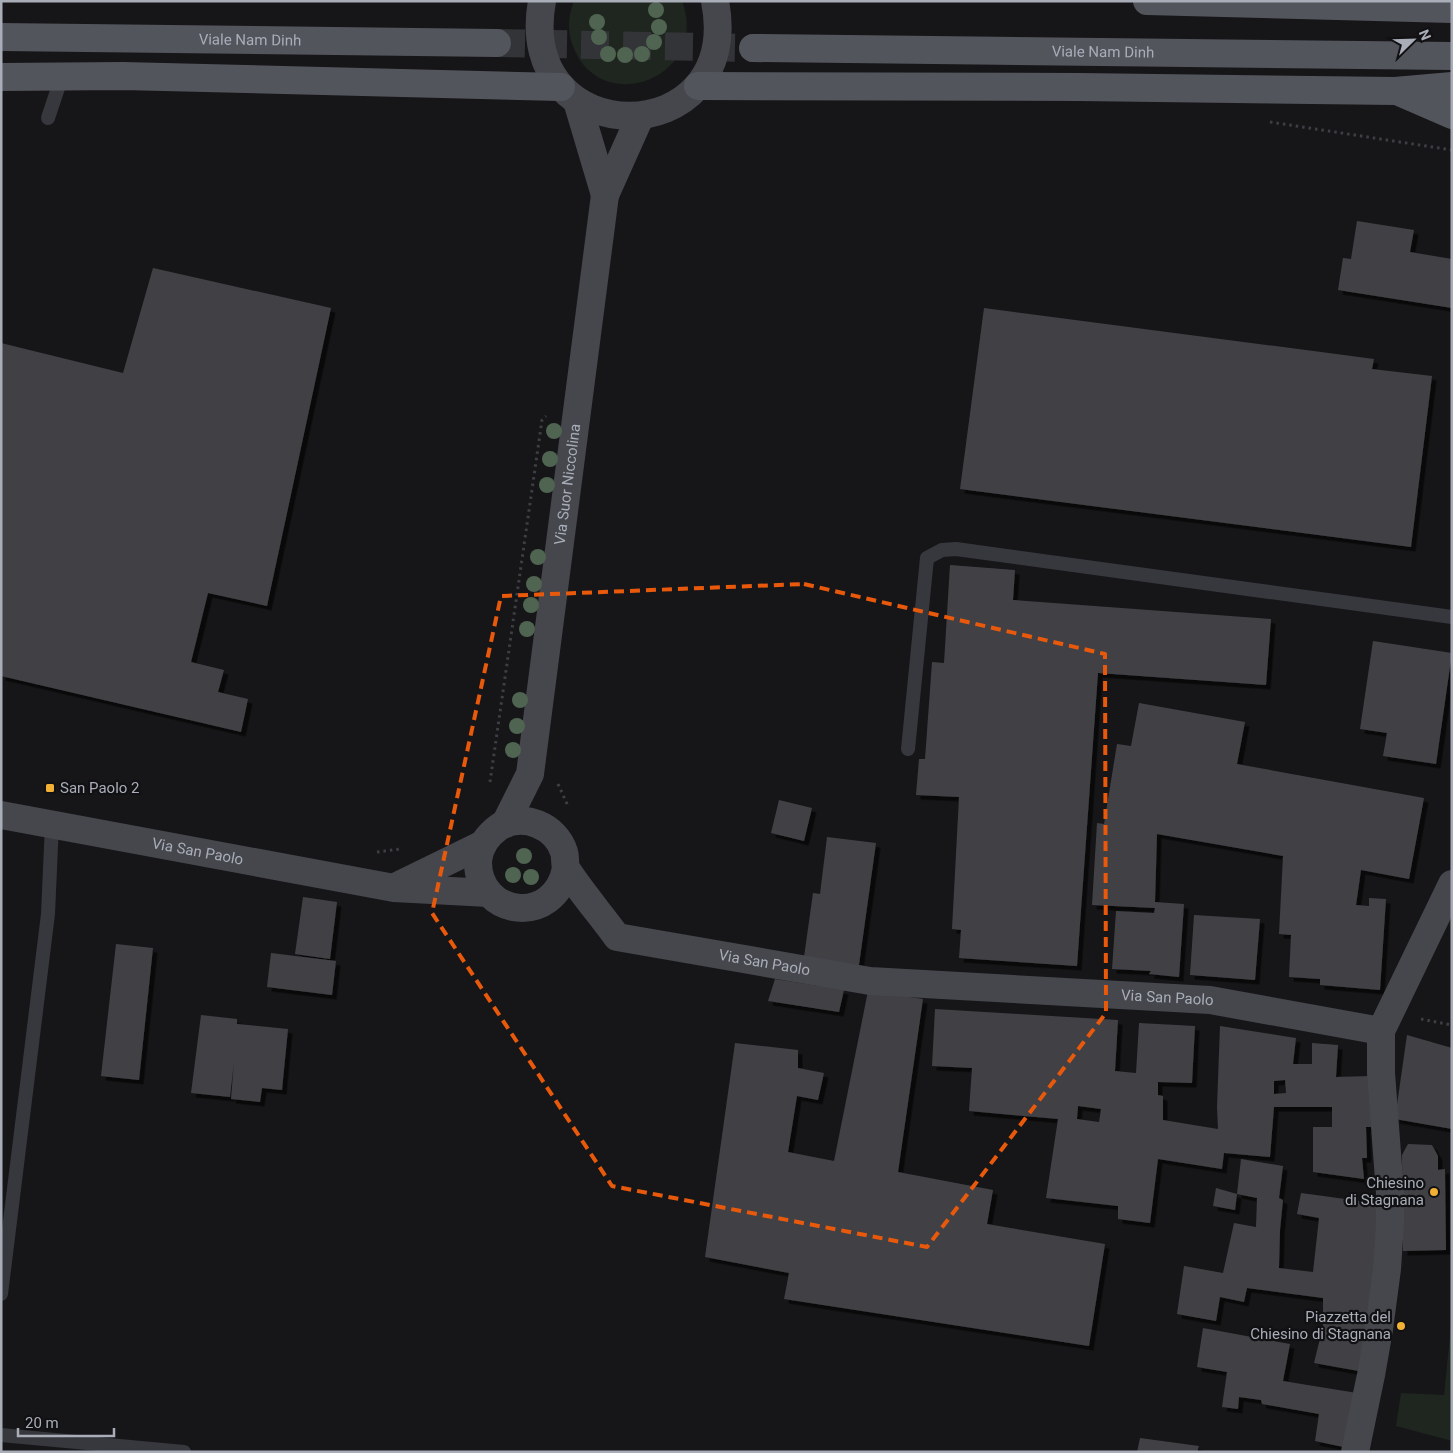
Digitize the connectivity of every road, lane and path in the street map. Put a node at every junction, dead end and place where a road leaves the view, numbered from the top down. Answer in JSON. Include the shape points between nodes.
{"nodes":[{"id":1,"x":542,"y":1,"type":"edge"},
{"id":2,"x":715,"y":1,"type":"edge"},
{"id":3,"x":1147,"y":1,"type":"edge"},
{"id":4,"x":1452,"y":9,"type":"edge"},
{"id":5,"x":1,"y":38,"type":"edge"},
{"id":6,"x":498,"y":43,"type":"tunnel mouth"},
{"id":7,"x":753,"y":48,"type":"tunnel mouth"},
{"id":8,"x":1452,"y":56,"type":"edge"},
{"id":9,"x":123,"y":76,"type":"junction"},
{"id":10,"x":1,"y":78,"type":"edge"},
{"id":11,"x":698,"y":86,"type":"junction"},
{"id":12,"x":1452,"y":86,"type":"edge"},
{"id":13,"x":58,"y":88,"type":"junction"},
{"id":14,"x":1396,"y":91,"type":"junction"},
{"id":15,"x":569,"y":94,"type":"junction"},
{"id":16,"x":1452,"y":116,"type":"edge"},
{"id":17,"x":640,"y":117,"type":"junction"},
{"id":18,"x":48,"y":118,"type":"dead end"},
{"id":19,"x":1267,"y":121,"type":"dead end"},
{"id":20,"x":1452,"y":150,"type":"edge"},
{"id":21,"x":605,"y":194,"type":"junction"},
{"id":22,"x":548,"y":414,"type":"dead end"},
{"id":23,"x":1452,"y":618,"type":"edge"},
{"id":24,"x":908,"y":749,"type":"dead end"},
{"id":25,"x":530,"y":774,"type":"junction"},
{"id":26,"x":558,"y":783,"type":"dead end"},
{"id":27,"x":490,"y":786,"type":"dead end"},
{"id":28,"x":572,"y":814,"type":"dead end"},
{"id":29,"x":1,"y":815,"type":"edge"},
{"id":30,"x":52,"y":824,"type":"junction"},
{"id":31,"x":505,"y":824,"type":"junction"},
{"id":32,"x":542,"y":825,"type":"junction"},
{"id":33,"x":483,"y":844,"type":"junction"},
{"id":34,"x":407,"y":847,"type":"dead end"},
{"id":35,"x":370,"y":852,"type":"dead end"},
{"id":36,"x":566,"y":868,"type":"junction"},
{"id":37,"x":1452,"y":884,"type":"edge"},
{"id":38,"x":394,"y":888,"type":"junction"},
{"id":39,"x":489,"y":893,"type":"junction"},
{"id":40,"x":1380,"y":1031,"type":"junction"},
{"id":41,"x":1,"y":1294,"type":"edge"},
{"id":42,"x":1,"y":1435,"type":"edge"},
{"id":43,"x":184,"y":1452,"type":"edge"},
{"id":44,"x":1355,"y":1452,"type":"edge"}],
"edges":[{"from":1,"to":15,"type":"street","via":[[538,21],[540,45],[548,67]]},
{"from":2,"to":11,"type":"street","via":[[719,21],[718,44],[710,67]]},
{"from":3,"to":4,"type":"main road"},
{"from":5,"to":6,"type":"main road","name":"Viale Nam Dinh"},
{"from":7,"to":8,"type":"main road","name":"Viale Nam Dinh"},
{"from":9,"to":10,"type":"main road"},
{"from":9,"to":13,"type":"lane"},
{"from":9,"to":15,"type":"main road"},
{"from":10,"to":13,"type":"lane"},
{"from":11,"to":14,"type":"main road"},
{"from":11,"to":17,"type":"street","via":[[672,107]]},
{"from":12,"to":14,"type":"main road"},
{"from":13,"to":18,"type":"lane"},
{"from":14,"to":16,"type":"main road"},
{"from":15,"to":17,"type":"street","via":[[597,112],[618,117]]},
{"from":15,"to":21,"type":"street"},
{"from":17,"to":21,"type":"street"},
{"from":19,"to":20,"type":"path"},
{"from":21,"to":25,"type":"street","name":"Via Suor Niccolina"},
{"from":22,"to":27,"type":"path","via":[[542,420]]},
{"from":23,"to":24,"type":"lane","via":[[956,549],[942,550],[928,558]]},
{"from":25,"to":31,"type":"street","name":"Via Suor Niccolina"},
{"from":25,"to":32,"type":"street","name":"Via Suor Niccolina"},
{"from":26,"to":28,"type":"path"},
{"from":29,"to":30,"type":"street","name":"Via San Paolo"},
{"from":30,"to":38,"type":"street","name":"Via San Paolo"},
{"from":30,"to":41,"type":"lane","via":[[48,914]]},
{"from":31,"to":32,"type":"street","via":[[527,820]]},
{"from":31,"to":33,"type":"street","via":[[492,832]]},
{"from":32,"to":36,"type":"street","name":"Via San Paolo","via":[[557,838],[564,852]]},
{"from":33,"to":38,"type":"street"},
{"from":33,"to":39,"type":"street","via":[[478,860],[480,875]]},
{"from":34,"to":35,"type":"path"},
{"from":36,"to":39,"type":"street","name":"Via San Paolo","via":[[557,892],[545,902],[531,907],[515,908],[501,903]]},
{"from":36,"to":40,"type":"street","name":"Via San Paolo","via":[[617,937],[870,981],[1210,1000]]},
{"from":37,"to":40,"type":"street"},
{"from":38,"to":39,"type":"street","name":"Via San Paolo"},
{"from":40,"to":44,"type":"street","via":[[1390,1223],[1379,1329]]},
{"from":42,"to":43,"type":"lane"}]}
